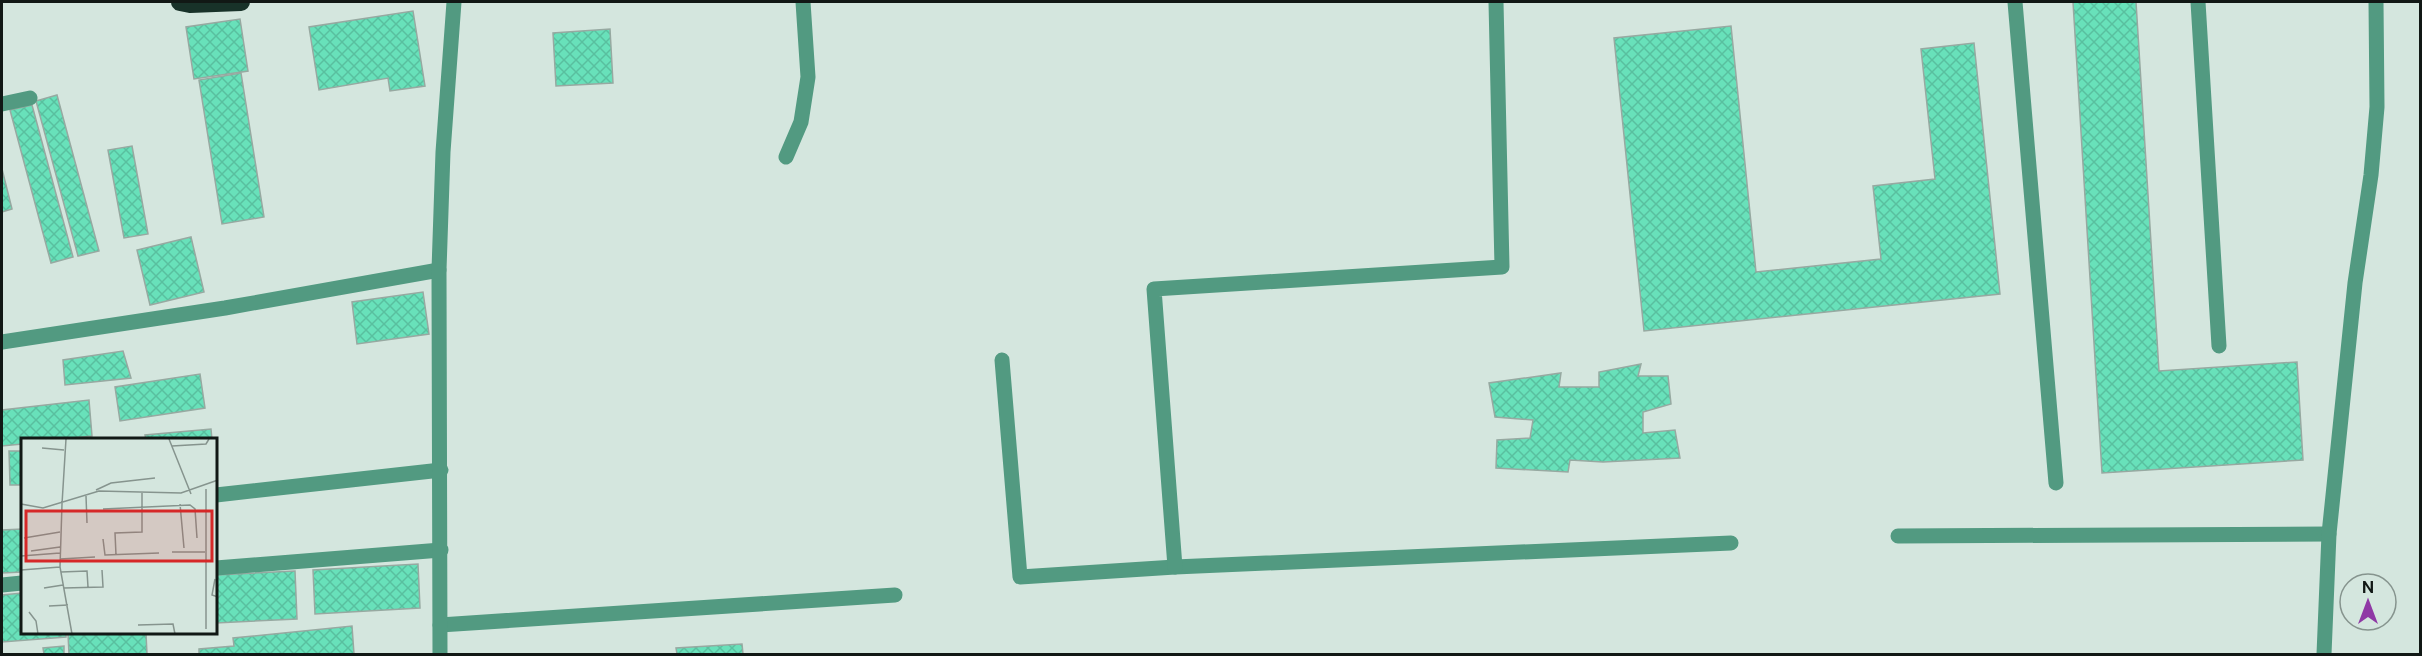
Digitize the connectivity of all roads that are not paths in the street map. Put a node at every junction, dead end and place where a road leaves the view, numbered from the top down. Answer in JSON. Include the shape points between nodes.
{"nodes":[{"id":1,"x":180,"y":2,"type":"edge"},
{"id":2,"x":242,"y":2,"type":"edge"},
{"id":3,"x":454,"y":2,"type":"edge"},
{"id":4,"x":803,"y":2,"type":"edge"},
{"id":5,"x":1496,"y":2,"type":"edge"},
{"id":6,"x":2015,"y":2,"type":"edge"},
{"id":7,"x":2198,"y":2,"type":"edge"},
{"id":8,"x":2376,"y":2,"type":"edge"},
{"id":9,"x":30,"y":98,"type":"dead end"},
{"id":10,"x":2,"y":104,"type":"edge"},
{"id":11,"x":786,"y":157,"type":"dead end"},
{"id":12,"x":439,"y":270,"type":"junction"},
{"id":13,"x":2,"y":342,"type":"edge"},
{"id":14,"x":2219,"y":346,"type":"dead end"},
{"id":15,"x":1002,"y":360,"type":"dead end"},
{"id":16,"x":441,"y":470,"type":"junction"},
{"id":17,"x":2056,"y":483,"type":"dead end"},
{"id":18,"x":218,"y":495,"type":"edge"},
{"id":19,"x":2329,"y":534,"type":"junction"},
{"id":20,"x":1898,"y":536,"type":"dead end"},
{"id":21,"x":1731,"y":543,"type":"dead end"},
{"id":22,"x":441,"y":550,"type":"junction"},
{"id":23,"x":1175,"y":567,"type":"junction"},
{"id":24,"x":218,"y":568,"type":"edge"},
{"id":25,"x":21,"y":583,"type":"edge"},
{"id":26,"x":2,"y":585,"type":"edge"},
{"id":27,"x":895,"y":595,"type":"dead end"},
{"id":28,"x":440,"y":625,"type":"junction"},
{"id":29,"x":440,"y":654,"type":"edge"},
{"id":30,"x":2324,"y":654,"type":"edge"}],
"edges":[{"from":1,"to":2,"type":"highway"},
{"from":3,"to":12,"type":"street"},
{"from":4,"to":11,"type":"street","via":[[808,77],[801,122]]},
{"from":5,"to":23,"type":"street","via":[[1502,267],[1154,289]]},
{"from":6,"to":17,"type":"street"},
{"from":7,"to":14,"type":"street"},
{"from":8,"to":19,"type":"street","via":[[2377,107],[2372,175],[2355,283]]},
{"from":9,"to":10,"type":"street"},
{"from":12,"to":13,"type":"street"},
{"from":12,"to":16,"type":"street"},
{"from":15,"to":23,"type":"street","via":[[1020,577]]},
{"from":16,"to":18,"type":"street"},
{"from":16,"to":22,"type":"street"},
{"from":19,"to":20,"type":"street"},
{"from":19,"to":30,"type":"street"},
{"from":21,"to":23,"type":"street"},
{"from":22,"to":24,"type":"street"},
{"from":22,"to":28,"type":"street"},
{"from":25,"to":26,"type":"street"},
{"from":27,"to":28,"type":"street"},
{"from":28,"to":29,"type":"street"}]}
